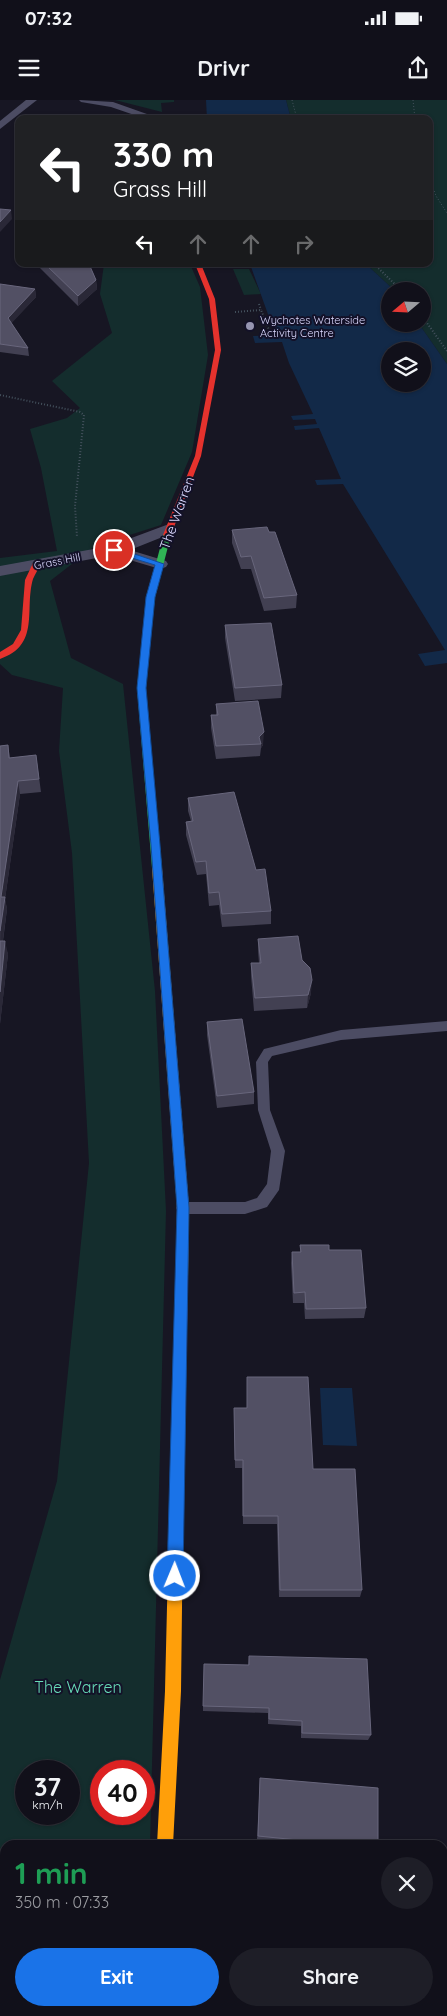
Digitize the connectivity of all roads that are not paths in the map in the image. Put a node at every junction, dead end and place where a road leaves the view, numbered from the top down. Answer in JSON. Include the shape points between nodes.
{"nodes":[{"id":1,"x":32,"y":100,"type":"edge"},
{"id":2,"x":84,"y":100,"type":"edge"},
{"id":3,"x":144,"y":115,"type":"edge"},
{"id":4,"x":0,"y":126,"type":"edge"},
{"id":5,"x":199,"y":267,"type":"edge"},
{"id":6,"x":169,"y":529,"type":"junction"},
{"id":7,"x":114,"y":550,"type":"junction"},
{"id":8,"x":160,"y":564,"type":"junction"},
{"id":9,"x":36,"y":565,"type":"junction"},
{"id":10,"x":0,"y":571,"type":"edge"},
{"id":11,"x":0,"y":656,"type":"edge"},
{"id":12,"x":447,"y":1026,"type":"edge"},
{"id":13,"x":183,"y":1208,"type":"junction"},
{"id":14,"x":165,"y":1840,"type":"edge"}],
"edges":[{"from":1,"to":4,"type":"street"},
{"from":2,"to":3,"type":"street"},
{"from":5,"to":6,"type":"street","name":"The Warren","via":[[212,299],[218,350],[198,456]]},
{"from":6,"to":7,"type":"street","name":"Grass Hill"},
{"from":6,"to":8,"type":"street","name":"The Warren"},
{"from":7,"to":8,"type":"street","name":"Grass Hill"},
{"from":7,"to":9,"type":"street","name":"Grass Hill"},
{"from":8,"to":13,"type":"street","name":"The Warren","via":[[150,597],[141,688]]},
{"from":9,"to":10,"type":"street","name":"Grass Hill"},
{"from":9,"to":11,"type":"street","via":[[29,580],[25,630],[16,646]]},
{"from":12,"to":13,"type":"lane","via":[[341,1035],[268,1052],[262,1062],[264,1110],[278,1151],[274,1186],[262,1203],[245,1208]]},
{"from":13,"to":14,"type":"street","name":"The Warren","via":[[172,1691]]}]}
